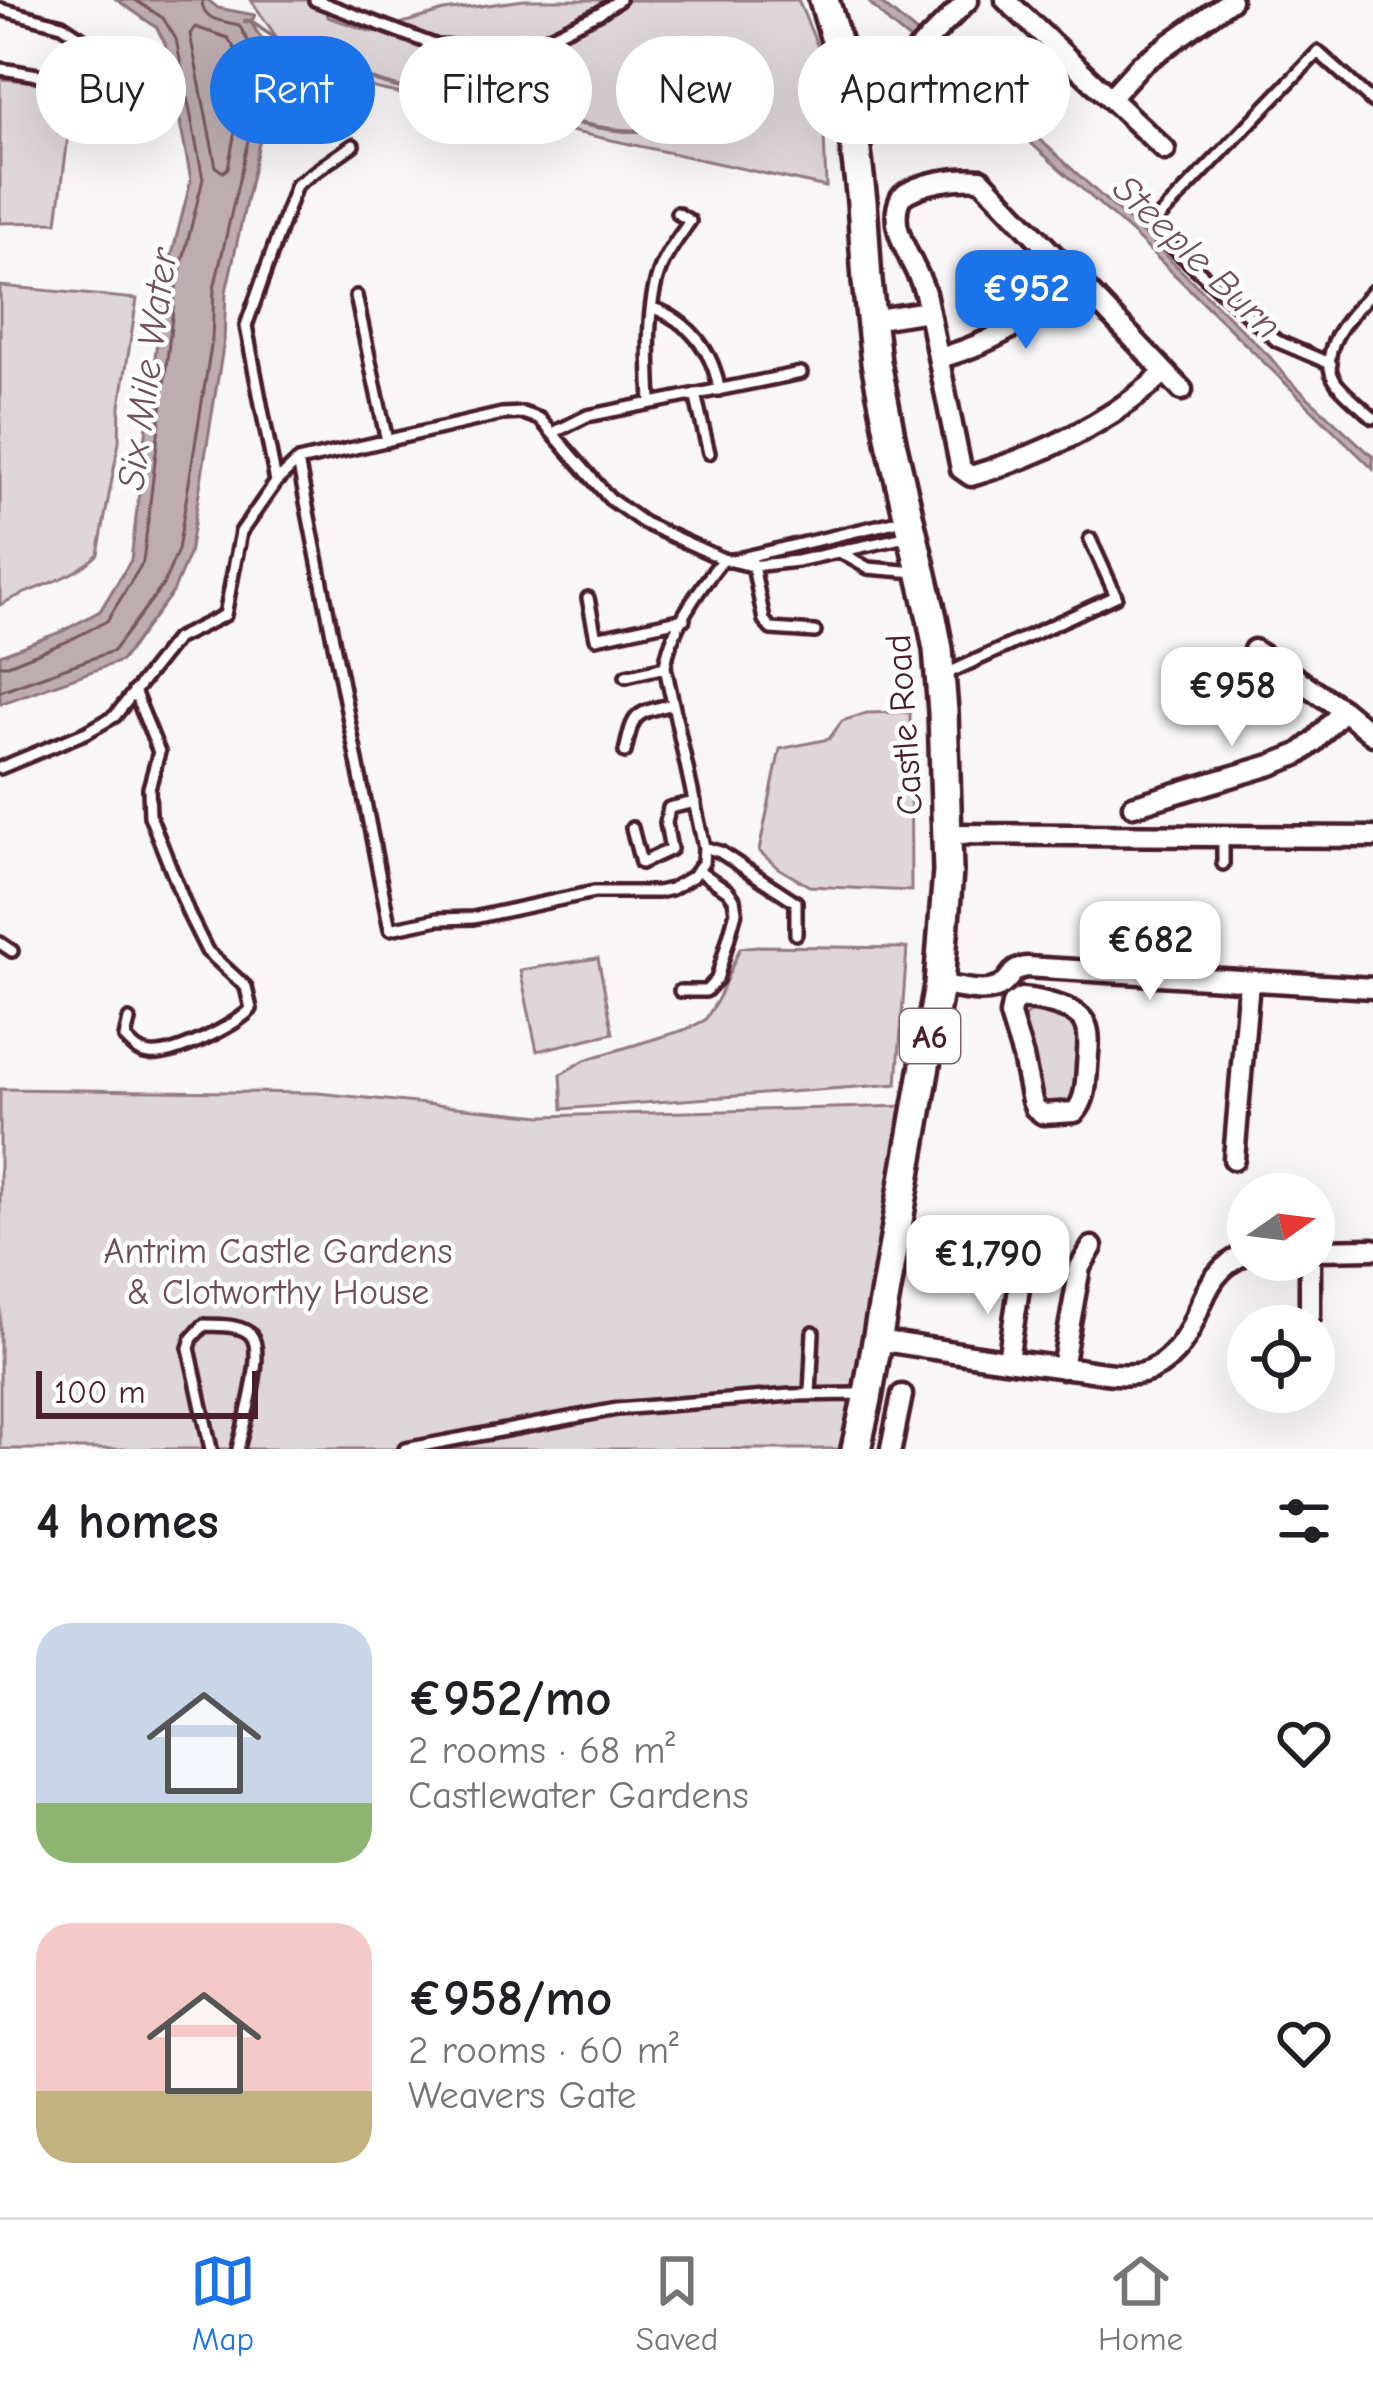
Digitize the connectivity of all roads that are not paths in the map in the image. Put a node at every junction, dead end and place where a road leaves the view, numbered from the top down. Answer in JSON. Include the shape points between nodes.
{"nodes":[{"id":1,"x":315,"y":0,"type":"edge"},
{"id":2,"x":619,"y":0,"type":"edge"},
{"id":3,"x":824,"y":0,"type":"edge"},
{"id":4,"x":968,"y":0,"type":"edge"},
{"id":5,"x":1006,"y":0,"type":"edge"},
{"id":6,"x":1231,"y":0,"type":"edge"},
{"id":7,"x":0,"y":9,"type":"edge"},
{"id":8,"x":835,"y":36,"type":"edge"},
{"id":9,"x":931,"y":36,"type":"edge"},
{"id":10,"x":0,"y":69,"type":"edge"},
{"id":11,"x":1110,"y":98,"type":"junction"},
{"id":12,"x":1373,"y":102,"type":"edge"},
{"id":13,"x":855,"y":144,"type":"edge"},
{"id":14,"x":353,"y":145,"type":"dead end"},
{"id":15,"x":1165,"y":150,"type":"dead end"},
{"id":16,"x":677,"y":213,"type":"dead end"},
{"id":17,"x":1077,"y":280,"type":"junction"},
{"id":18,"x":1373,"y":291,"type":"edge"},
{"id":19,"x":356,"y":296,"type":"dead end"},
{"id":20,"x":653,"y":308,"type":"junction"},
{"id":21,"x":928,"y":311,"type":"junction"},
{"id":22,"x":871,"y":320,"type":"junction"},
{"id":23,"x":939,"y":358,"type":"junction"},
{"id":24,"x":1331,"y":364,"type":"junction"},
{"id":25,"x":1165,"y":372,"type":"junction"},
{"id":26,"x":801,"y":373,"type":"dead end"},
{"id":27,"x":719,"y":390,"type":"junction"},
{"id":28,"x":1182,"y":390,"type":"dead end"},
{"id":29,"x":695,"y":394,"type":"junction"},
{"id":30,"x":651,"y":401,"type":"junction"},
{"id":31,"x":1373,"y":418,"type":"edge"},
{"id":32,"x":553,"y":433,"type":"junction"},
{"id":33,"x":387,"y":441,"type":"junction"},
{"id":34,"x":709,"y":453,"type":"dead end"},
{"id":35,"x":298,"y":461,"type":"junction"},
{"id":36,"x":276,"y":482,"type":"junction"},
{"id":37,"x":911,"y":527,"type":"junction"},
{"id":38,"x":1090,"y":539,"type":"dead end"},
{"id":39,"x":838,"y":551,"type":"junction"},
{"id":40,"x":728,"y":560,"type":"junction"},
{"id":41,"x":752,"y":561,"type":"junction"},
{"id":42,"x":921,"y":572,"type":"junction"},
{"id":43,"x":588,"y":598,"type":"dead end"},
{"id":44,"x":684,"y":619,"type":"junction"},
{"id":45,"x":815,"y":632,"type":"dead end"},
{"id":46,"x":1254,"y":650,"type":"dead end"},
{"id":47,"x":665,"y":667,"type":"junction"},
{"id":48,"x":626,"y":676,"type":"dead end"},
{"id":49,"x":941,"y":677,"type":"junction"},
{"id":50,"x":134,"y":691,"type":"junction"},
{"id":51,"x":673,"y":704,"type":"junction"},
{"id":52,"x":1343,"y":710,"type":"junction"},
{"id":53,"x":1373,"y":735,"type":"edge"},
{"id":54,"x":625,"y":752,"type":"dead end"},
{"id":55,"x":0,"y":768,"type":"edge"},
{"id":56,"x":695,"y":802,"type":"junction"},
{"id":57,"x":1133,"y":806,"type":"dead end"},
{"id":58,"x":632,"y":828,"type":"dead end"},
{"id":59,"x":947,"y":834,"type":"junction"},
{"id":60,"x":1223,"y":837,"type":"junction"},
{"id":61,"x":1373,"y":837,"type":"edge"},
{"id":62,"x":704,"y":848,"type":"junction"},
{"id":63,"x":1223,"y":865,"type":"dead end"},
{"id":64,"x":698,"y":870,"type":"junction"},
{"id":65,"x":796,"y":934,"type":"dead end"},
{"id":66,"x":0,"y":943,"type":"edge"},
{"id":67,"x":12,"y":951,"type":"dead end"},
{"id":68,"x":1249,"y":981,"type":"junction"},
{"id":69,"x":1005,"y":983,"type":"junction"},
{"id":70,"x":939,"y":985,"type":"junction"},
{"id":71,"x":1373,"y":988,"type":"edge"},
{"id":72,"x":680,"y":991,"type":"dead end"},
{"id":73,"x":1017,"y":1000,"type":"junction"},
{"id":74,"x":129,"y":1020,"type":"dead end"},
{"id":75,"x":1234,"y":1159,"type":"dead end"},
{"id":76,"x":1092,"y":1247,"type":"dead end"},
{"id":77,"x":1335,"y":1250,"type":"edge"},
{"id":78,"x":1373,"y":1250,"type":"edge"},
{"id":79,"x":1227,"y":1264,"type":"edge"},
{"id":80,"x":1020,"y":1282,"type":"dead end"},
{"id":81,"x":813,"y":1332,"type":"dead end"},
{"id":82,"x":878,"y":1340,"type":"junction"},
{"id":83,"x":1008,"y":1360,"type":"junction"},
{"id":84,"x":1062,"y":1368,"type":"junction"},
{"id":85,"x":810,"y":1394,"type":"junction"},
{"id":86,"x":902,"y":1395,"type":"dead end"},
{"id":87,"x":867,"y":1399,"type":"junction"},
{"id":88,"x":863,"y":1448,"type":"edge"},
{"id":89,"x":211,"y":1449,"type":"edge"},
{"id":90,"x":238,"y":1449,"type":"edge"},
{"id":91,"x":405,"y":1449,"type":"edge"},
{"id":92,"x":891,"y":1449,"type":"edge"}],
"edges":[{"from":1,"to":2,"type":"lane","via":[[436,46],[522,50]]},
{"from":3,"to":8,"type":"main road","name":"Castle Road","number":"A6"},
{"from":4,"to":9,"type":"street"},
{"from":5,"to":11,"type":"street"},
{"from":6,"to":11,"type":"street","via":[[1140,65]]},
{"from":7,"to":10,"type":"lane","via":[[62,25],[97,48],[118,88]]},
{"from":11,"to":15,"type":"street"},
{"from":12,"to":24,"type":"lane","via":[[1318,52],[1150,227],[1277,340]]},
{"from":13,"to":22,"type":"main road","name":"Castle Road","number":"A6"},
{"from":14,"to":36,"type":"lane","via":[[296,185],[246,326]]},
{"from":16,"to":20,"type":"lane","via":[[690,221],[663,262]]},
{"from":17,"to":21,"type":"street","via":[[980,179],[916,188],[901,196],[895,215]]},
{"from":17,"to":23,"type":"street","via":[[994,339]]},
{"from":17,"to":25,"type":"street"},
{"from":18,"to":24,"type":"lane","via":[[1343,322]]},
{"from":19,"to":33,"type":"lane"},
{"from":20,"to":27,"type":"lane","via":[[701,344]]},
{"from":20,"to":30,"type":"lane"},
{"from":21,"to":22,"type":"street"},
{"from":21,"to":23,"type":"street"},
{"from":22,"to":37,"type":"main road","name":"Castle Road","number":"A6"},
{"from":23,"to":25,"type":"street","via":[[962,469],[971,476],[1115,413]]},
{"from":24,"to":31,"type":"lane","via":[[1333,379]]},
{"from":25,"to":28,"type":"street"},
{"from":26,"to":27,"type":"lane"},
{"from":27,"to":29,"type":"lane"},
{"from":29,"to":30,"type":"lane"},
{"from":29,"to":34,"type":"lane"},
{"from":30,"to":32,"type":"lane"},
{"from":32,"to":33,"type":"lane","via":[[540,419],[502,414]]},
{"from":32,"to":40,"type":"lane","via":[[628,513]]},
{"from":33,"to":35,"type":"lane"},
{"from":35,"to":36,"type":"lane"},
{"from":35,"to":64,"type":"lane","via":[[390,929],[594,892],[658,892]]},
{"from":36,"to":50,"type":"lane","via":[[242,532],[225,615],[176,640]]},
{"from":37,"to":39,"type":"lane"},
{"from":37,"to":41,"type":"lane"},
{"from":37,"to":42,"type":"main road","name":"Castle Road","number":"A6"},
{"from":38,"to":49,"type":"lane","via":[[1116,596]]},
{"from":39,"to":41,"type":"lane"},
{"from":39,"to":42,"type":"lane","via":[[868,568]]},
{"from":40,"to":41,"type":"lane"},
{"from":40,"to":44,"type":"lane"},
{"from":41,"to":45,"type":"lane","via":[[771,629]]},
{"from":42,"to":49,"type":"main road","name":"Castle Road","number":"A6"},
{"from":43,"to":44,"type":"lane","via":[[596,638]]},
{"from":44,"to":47,"type":"lane"},
{"from":46,"to":52,"type":"street"},
{"from":47,"to":48,"type":"lane"},
{"from":47,"to":51,"type":"lane"},
{"from":49,"to":59,"type":"main road","name":"Castle Road","number":"A6"},
{"from":50,"to":55,"type":"lane","via":[[115,716]]},
{"from":50,"to":74,"type":"lane","via":[[159,752],[150,816],[199,934],[246,987],[251,1009],[156,1055],[125,1038]]},
{"from":51,"to":54,"type":"lane","via":[[641,712]]},
{"from":51,"to":56,"type":"lane"},
{"from":52,"to":53,"type":"street"},
{"from":52,"to":57,"type":"street","via":[[1299,754]]},
{"from":56,"to":58,"type":"lane","via":[[669,808],[671,849],[650,861],[641,863]]},
{"from":56,"to":62,"type":"lane"},
{"from":59,"to":60,"type":"street"},
{"from":59,"to":70,"type":"main road","name":"Castle Road","number":"A6"},
{"from":60,"to":61,"type":"street"},
{"from":60,"to":63,"type":"lane"},
{"from":62,"to":64,"type":"lane"},
{"from":62,"to":65,"type":"lane","via":[[796,902]]},
{"from":64,"to":72,"type":"lane","via":[[728,892],[736,912],[717,980],[706,991]]},
{"from":66,"to":67,"type":"lane"},
{"from":68,"to":69,"type":"street","via":[[1026,967]]},
{"from":68,"to":71,"type":"street"},
{"from":68,"to":75,"type":"street"},
{"from":69,"to":70,"type":"street","via":[[982,990]]},
{"from":69,"to":73,"type":"street"},
{"from":70,"to":82,"type":"main road","name":"Castle Road","number":"A6"},
{"from":73,"to":73,"type":"street","via":[[1073,1010],[1087,1024],[1087,1078],[1075,1112],[1043,1114],[1033,1106],[1010,1015]]},
{"from":76,"to":84,"type":"street","via":[[1080,1267]]},
{"from":77,"to":78,"type":"street"},
{"from":79,"to":84,"type":"street","via":[[1182,1343],[1155,1368]]},
{"from":80,"to":83,"type":"street"},
{"from":81,"to":85,"type":"lane"},
{"from":82,"to":83,"type":"street"},
{"from":82,"to":87,"type":"main road","name":"Castle Road","number":"A6"},
{"from":83,"to":84,"type":"street"},
{"from":85,"to":87,"type":"lane"},
{"from":85,"to":91,"type":"lane","via":[[617,1408]]},
{"from":86,"to":92,"type":"street"},
{"from":87,"to":88,"type":"main road","name":"Castle Road","number":"A6"},
{"from":89,"to":90,"type":"lane","via":[[189,1348],[204,1325],[242,1329],[257,1346]]}]}
